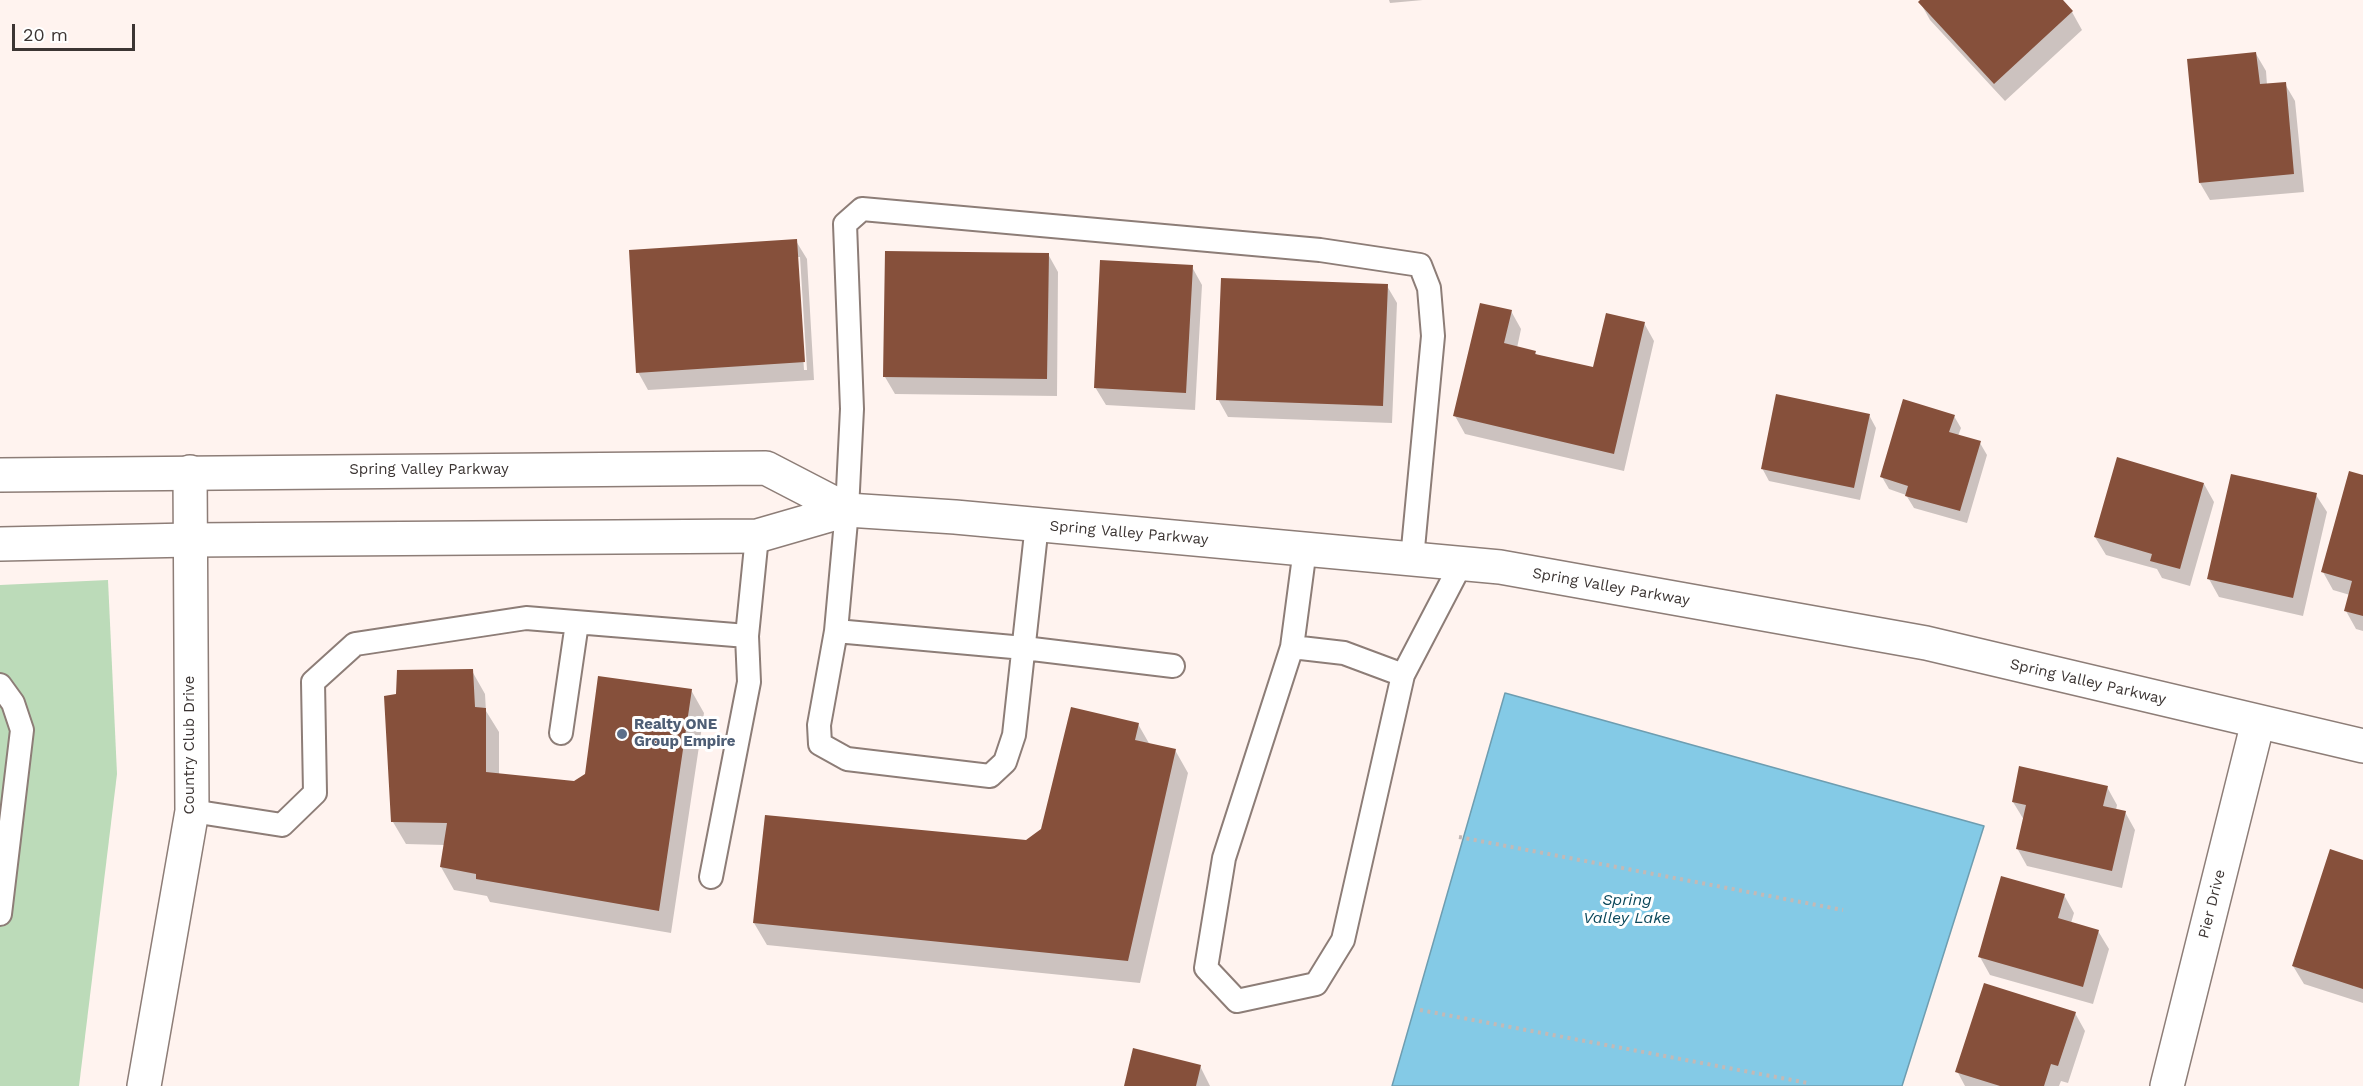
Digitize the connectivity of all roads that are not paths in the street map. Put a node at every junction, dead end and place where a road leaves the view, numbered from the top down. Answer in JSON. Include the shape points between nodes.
{"nodes":[{"id":1,"x":190,"y":472,"type":"junction"},
{"id":2,"x":0,"y":475,"type":"edge"},
{"id":3,"x":847,"y":510,"type":"junction"},
{"id":4,"x":1037,"y":524,"type":"junction"},
{"id":5,"x":758,"y":536,"type":"junction"},
{"id":6,"x":190,"y":540,"type":"junction"},
{"id":7,"x":0,"y":544,"type":"edge"},
{"id":8,"x":1305,"y":549,"type":"junction"},
{"id":9,"x":1412,"y":559,"type":"junction"},
{"id":10,"x":1461,"y":564,"type":"junction"},
{"id":11,"x":578,"y":623,"type":"junction"},
{"id":12,"x":836,"y":632,"type":"junction"},
{"id":13,"x":747,"y":636,"type":"junction"},
{"id":14,"x":1292,"y":647,"type":"junction"},
{"id":15,"x":1024,"y":648,"type":"junction"},
{"id":16,"x":1173,"y":666,"type":"dead end"},
{"id":17,"x":1403,"y":675,"type":"junction"},
{"id":18,"x":0,"y":685,"type":"edge"},
{"id":19,"x":2258,"y":722,"type":"junction"},
{"id":20,"x":561,"y":733,"type":"dead end"},
{"id":21,"x":2363,"y":746,"type":"edge"},
{"id":22,"x":192,"y":811,"type":"junction"},
{"id":23,"x":711,"y":877,"type":"dead end"},
{"id":24,"x":0,"y":914,"type":"edge"},
{"id":25,"x":144,"y":1086,"type":"edge"},
{"id":26,"x":2167,"y":1086,"type":"edge"}],
"edges":[{"from":1,"to":2,"type":"street","name":"Spring Valley Parkway"},
{"from":1,"to":3,"type":"street","name":"Spring Valley Parkway","via":[[766,468]]},
{"from":1,"to":6,"type":"street","name":"Country Club Drive"},
{"from":3,"to":4,"type":"street","name":"Spring Valley Parkway"},
{"from":3,"to":5,"type":"street","name":"Spring Valley Parkway"},
{"from":3,"to":9,"type":"lane","via":[[852,409],[845,225],[862,209],[1320,250],[1420,265],[1429,288],[1432,336]]},
{"from":3,"to":12,"type":"lane"},
{"from":4,"to":8,"type":"street","name":"Spring Valley Parkway"},
{"from":4,"to":15,"type":"lane"},
{"from":5,"to":6,"type":"street","name":"Spring Valley Parkway"},
{"from":5,"to":13,"type":"lane"},
{"from":6,"to":7,"type":"street","name":"Spring Valley Parkway"},
{"from":6,"to":22,"type":"street","name":"Country Club Drive"},
{"from":8,"to":9,"type":"street","name":"Spring Valley Parkway"},
{"from":8,"to":14,"type":"lane"},
{"from":9,"to":10,"type":"street","name":"Spring Valley Parkway"},
{"from":10,"to":17,"type":"lane"},
{"from":10,"to":19,"type":"street","name":"Spring Valley Parkway","via":[[1500,567],[1926,643]]},
{"from":11,"to":13,"type":"lane"},
{"from":11,"to":20,"type":"lane"},
{"from":11,"to":22,"type":"lane","via":[[526,618],[355,644],[313,682],[315,793],[282,825]]},
{"from":12,"to":15,"type":"lane"},
{"from":12,"to":15,"type":"lane","via":[[819,725],[820,744],[847,759],[990,776],[1005,762],[1014,735]]},
{"from":13,"to":23,"type":"lane","via":[[749,681]]},
{"from":14,"to":17,"type":"lane","via":[[1344,653]]},
{"from":14,"to":17,"type":"lane","via":[[1224,858],[1206,968],[1237,1001],[1316,984],[1343,940]]},
{"from":15,"to":16,"type":"lane"},
{"from":18,"to":24,"type":"lane","via":[[13,703],[22,730]]},
{"from":19,"to":21,"type":"street","name":"Spring Valley Parkway"},
{"from":19,"to":26,"type":"street","name":"Pier Drive"},
{"from":22,"to":25,"type":"street","name":"Country Club Drive"}]}
